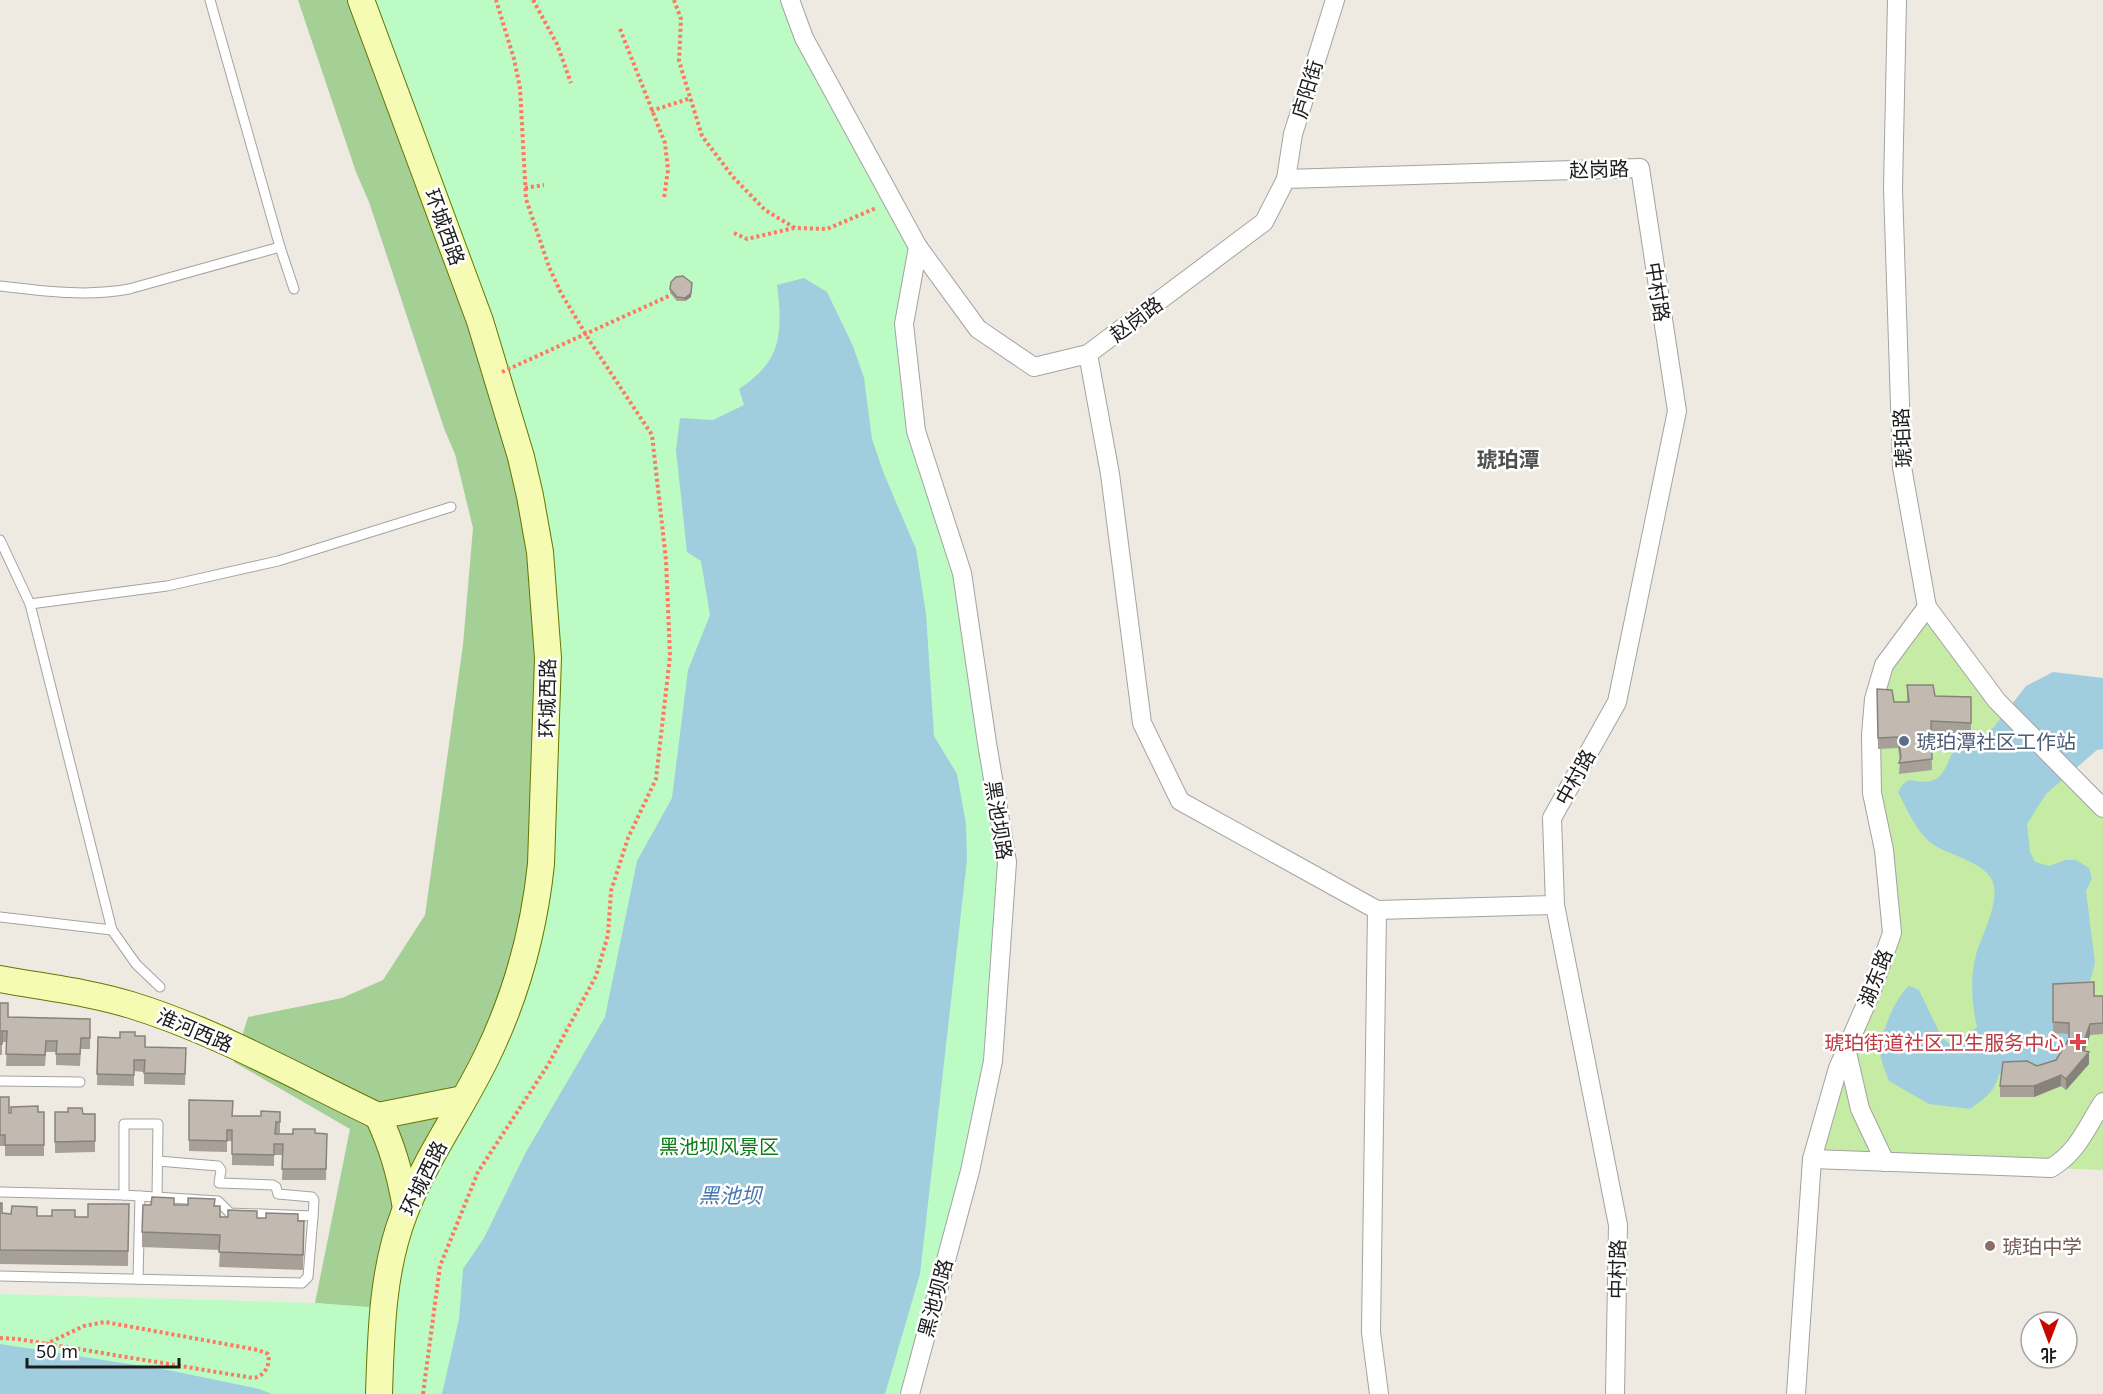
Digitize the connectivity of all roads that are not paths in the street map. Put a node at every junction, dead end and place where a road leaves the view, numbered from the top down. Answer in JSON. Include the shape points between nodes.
{"nodes":[{"id":1,"x":210,"y":0,"type":"edge"},
{"id":2,"x":361,"y":0,"type":"edge"},
{"id":3,"x":790,"y":0,"type":"edge"},
{"id":4,"x":1335,"y":0,"type":"edge"},
{"id":5,"x":1898,"y":0,"type":"edge"},
{"id":6,"x":1640,"y":168,"type":"joint"},
{"id":7,"x":1286,"y":179,"type":"junction"},
{"id":8,"x":280,"y":247,"type":"junction"},
{"id":9,"x":918,"y":247,"type":"junction"},
{"id":10,"x":0,"y":286,"type":"edge"},
{"id":11,"x":294,"y":289,"type":"dead end"},
{"id":12,"x":1088,"y":354,"type":"junction"},
{"id":13,"x":452,"y":507,"type":"dead end"},
{"id":14,"x":0,"y":540,"type":"edge"},
{"id":15,"x":30,"y":604,"type":"junction"},
{"id":16,"x":1927,"y":607,"type":"junction"},
{"id":17,"x":2103,"y":808,"type":"edge"},
{"id":18,"x":1555,"y":905,"type":"junction"},
{"id":19,"x":1377,"y":909,"type":"junction"},
{"id":20,"x":0,"y":917,"type":"edge"},
{"id":21,"x":112,"y":930,"type":"junction"},
{"id":22,"x":0,"y":979,"type":"edge"},
{"id":23,"x":160,"y":987,"type":"dead end"},
{"id":24,"x":1846,"y":1048,"type":"junction"},
{"id":25,"x":0,"y":1081,"type":"edge"},
{"id":26,"x":80,"y":1082,"type":"dead end"},
{"id":27,"x":463,"y":1099,"type":"junction"},
{"id":28,"x":2103,"y":1102,"type":"edge"},
{"id":29,"x":378,"y":1116,"type":"junction"},
{"id":30,"x":1812,"y":1159,"type":"junction"},
{"id":31,"x":158,"y":1161,"type":"junction"},
{"id":32,"x":1885,"y":1162,"type":"junction"},
{"id":33,"x":219,"y":1183,"type":"junction"},
{"id":34,"x":0,"y":1192,"type":"edge"},
{"id":35,"x":124,"y":1195,"type":"junction"},
{"id":36,"x":140,"y":1196,"type":"junction"},
{"id":37,"x":157,"y":1197,"type":"junction"},
{"id":38,"x":218,"y":1201,"type":"junction"},
{"id":39,"x":406,"y":1208,"type":"junction"},
{"id":40,"x":313,"y":1216,"type":"junction"},
{"id":41,"x":0,"y":1276,"type":"edge"},
{"id":42,"x":138,"y":1279,"type":"junction"},
{"id":43,"x":379,"y":1394,"type":"edge"},
{"id":44,"x":910,"y":1394,"type":"edge"},
{"id":45,"x":1379,"y":1394,"type":"edge"},
{"id":46,"x":1615,"y":1394,"type":"edge"},
{"id":47,"x":1796,"y":1394,"type":"edge"}],
"edges":[{"from":1,"to":8,"type":"lane"},
{"from":2,"to":27,"type":"street","name":"环城西路","via":[[480,321],[507,407],[530,496],[545,601],[548,696],[538,887],[526,949],[506,1012]]},
{"from":3,"to":9,"type":"street","name":"赵岗路","via":[[804,38]]},
{"from":4,"to":7,"type":"street","name":"庐阳街","via":[[1293,134]]},
{"from":5,"to":16,"type":"street","name":"琥珀路","via":[[1893,188],[1902,467]]},
{"from":6,"to":7,"type":"street","name":"赵岗路"},
{"from":6,"to":18,"type":"street","name":"中村路","via":[[1677,411],[1617,702],[1552,818]]},
{"from":7,"to":12,"type":"street","name":"赵岗路","via":[[1264,222]]},
{"from":8,"to":10,"type":"lane","via":[[112,292],[62,293]]},
{"from":8,"to":11,"type":"lane"},
{"from":9,"to":12,"type":"street","name":"赵岗路","via":[[978,329],[1035,367]]},
{"from":9,"to":44,"type":"street","name":"黑池坝路","via":[[904,324],[916,431],[962,573],[1007,862],[993,1061],[970,1171]]},
{"from":12,"to":19,"type":"street","via":[[1110,474],[1142,723],[1180,801]]},
{"from":13,"to":15,"type":"lane","via":[[267,563],[167,586]]},
{"from":14,"to":15,"type":"lane"},
{"from":15,"to":21,"type":"lane"},
{"from":16,"to":17,"type":"street","name":"琥珀路","via":[[1997,701]]},
{"from":16,"to":24,"type":"street","name":"湖东路","via":[[1884,665],[1874,699],[1872,793],[1884,850],[1892,933]]},
{"from":18,"to":19,"type":"street"},
{"from":18,"to":46,"type":"street","name":"中村路","via":[[1618,1225]]},
{"from":19,"to":45,"type":"street","via":[[1371,1332]]},
{"from":20,"to":21,"type":"lane"},
{"from":21,"to":23,"type":"lane","via":[[136,964]]},
{"from":22,"to":29,"type":"street","name":"淮河西路","via":[[111,999],[161,1015]]},
{"from":24,"to":30,"type":"street","name":"湖东路"},
{"from":24,"to":32,"type":"street","via":[[1860,1109]]},
{"from":25,"to":26,"type":"lane"},
{"from":27,"to":29,"type":"street"},
{"from":27,"to":39,"type":"street","name":"环城西路"},
{"from":28,"to":32,"type":"street","via":[[2066,1160],[2050,1168]]},
{"from":29,"to":39,"type":"street","via":[[398,1166]]},
{"from":30,"to":32,"type":"street"},
{"from":30,"to":47,"type":"street","name":"湖东路"},
{"from":31,"to":33,"type":"lane","via":[[219,1167]]},
{"from":31,"to":35,"type":"lane","via":[[158,1124],[124,1124]]},
{"from":31,"to":37,"type":"lane"},
{"from":33,"to":38,"type":"lane"},
{"from":33,"to":40,"type":"lane","via":[[273,1185],[278,1194],[312,1197]]},
{"from":34,"to":35,"type":"lane"},
{"from":35,"to":36,"type":"lane"},
{"from":36,"to":37,"type":"lane"},
{"from":36,"to":42,"type":"lane"},
{"from":37,"to":38,"type":"lane"},
{"from":38,"to":40,"type":"lane","via":[[230,1213]]},
{"from":39,"to":43,"type":"street","name":"环城西路","via":[[390,1259]]},
{"from":40,"to":42,"type":"lane","via":[[308,1277],[302,1283]]},
{"from":41,"to":42,"type":"lane"}]}
